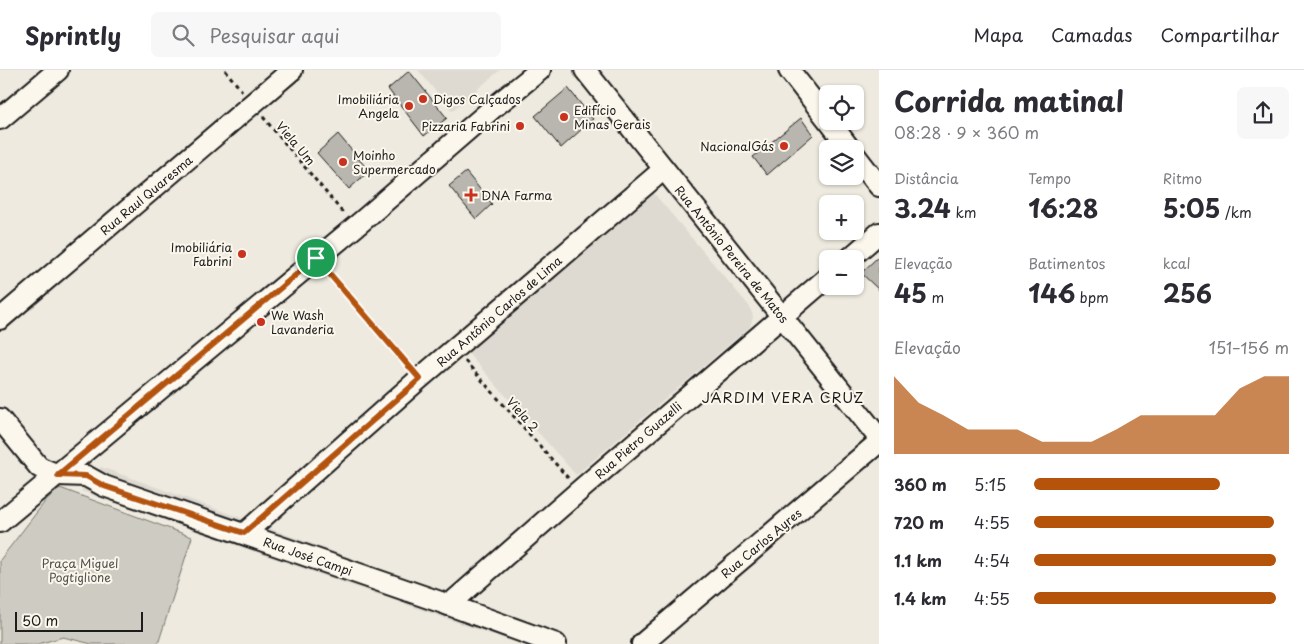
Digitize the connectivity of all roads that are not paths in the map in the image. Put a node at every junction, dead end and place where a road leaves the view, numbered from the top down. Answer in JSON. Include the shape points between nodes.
{"nodes":[{"id":1,"x":58,"y":70,"type":"edge"},
{"id":2,"x":292,"y":70,"type":"edge"},
{"id":3,"x":540,"y":70,"type":"edge"},
{"id":4,"x":585,"y":70,"type":"edge"},
{"id":5,"x":789,"y":70,"type":"edge"},
{"id":6,"x":819,"y":108,"type":"edge"},
{"id":7,"x":0,"y":119,"type":"edge"},
{"id":8,"x":836,"y":130,"type":"edge"},
{"id":9,"x":843,"y":140,"type":"edge"},
{"id":10,"x":864,"y":167,"type":"edge"},
{"id":11,"x":664,"y":169,"type":"junction"},
{"id":12,"x":879,"y":186,"type":"edge"},
{"id":13,"x":879,"y":233,"type":"edge"},
{"id":14,"x":859,"y":250,"type":"edge"},
{"id":15,"x":819,"y":284,"type":"edge"},
{"id":16,"x":781,"y":316,"type":"junction"},
{"id":17,"x":0,"y":318,"type":"edge"},
{"id":18,"x":0,"y":419,"type":"edge"},
{"id":19,"x":879,"y":438,"type":"edge"},
{"id":20,"x":879,"y":442,"type":"edge"},
{"id":21,"x":58,"y":475,"type":"junction"},
{"id":22,"x":0,"y":522,"type":"edge"},
{"id":23,"x":244,"y":533,"type":"junction"},
{"id":24,"x":449,"y":605,"type":"junction"},
{"id":25,"x":556,"y":644,"type":"edge"},
{"id":26,"x":642,"y":644,"type":"edge"}],
"edges":[{"from":1,"to":7,"type":"street"},
{"from":2,"to":17,"type":"street","name":"Rua Raul Quaresma"},
{"from":3,"to":21,"type":"street"},
{"from":4,"to":11,"type":"street","name":"Rua Antônio Pereira de Matos"},
{"from":5,"to":6,"type":"street"},
{"from":8,"to":9,"type":"street"},
{"from":10,"to":12,"type":"street"},
{"from":11,"to":16,"type":"street","name":"Rua Antônio Pereira de Matos"},
{"from":11,"to":23,"type":"street","name":"Rua Antônio Carlos de Lima"},
{"from":13,"to":14,"type":"street"},
{"from":15,"to":16,"type":"street","name":"Rua Pietro Guazelli"},
{"from":16,"to":19,"type":"street","name":"Rua Antônio Pereira de Matos"},
{"from":16,"to":24,"type":"street","name":"Rua Pietro Guazelli"},
{"from":18,"to":21,"type":"street","via":[[39,467]]},
{"from":20,"to":26,"type":"street","name":"Rua Carlos Ayres"},
{"from":21,"to":22,"type":"street"},
{"from":21,"to":23,"type":"street","name":"Rua José Campi","via":[[86,476],[104,486]]},
{"from":23,"to":24,"type":"street","name":"Rua José Campi"},
{"from":24,"to":25,"type":"street","name":"Rua José Campi"}]}
